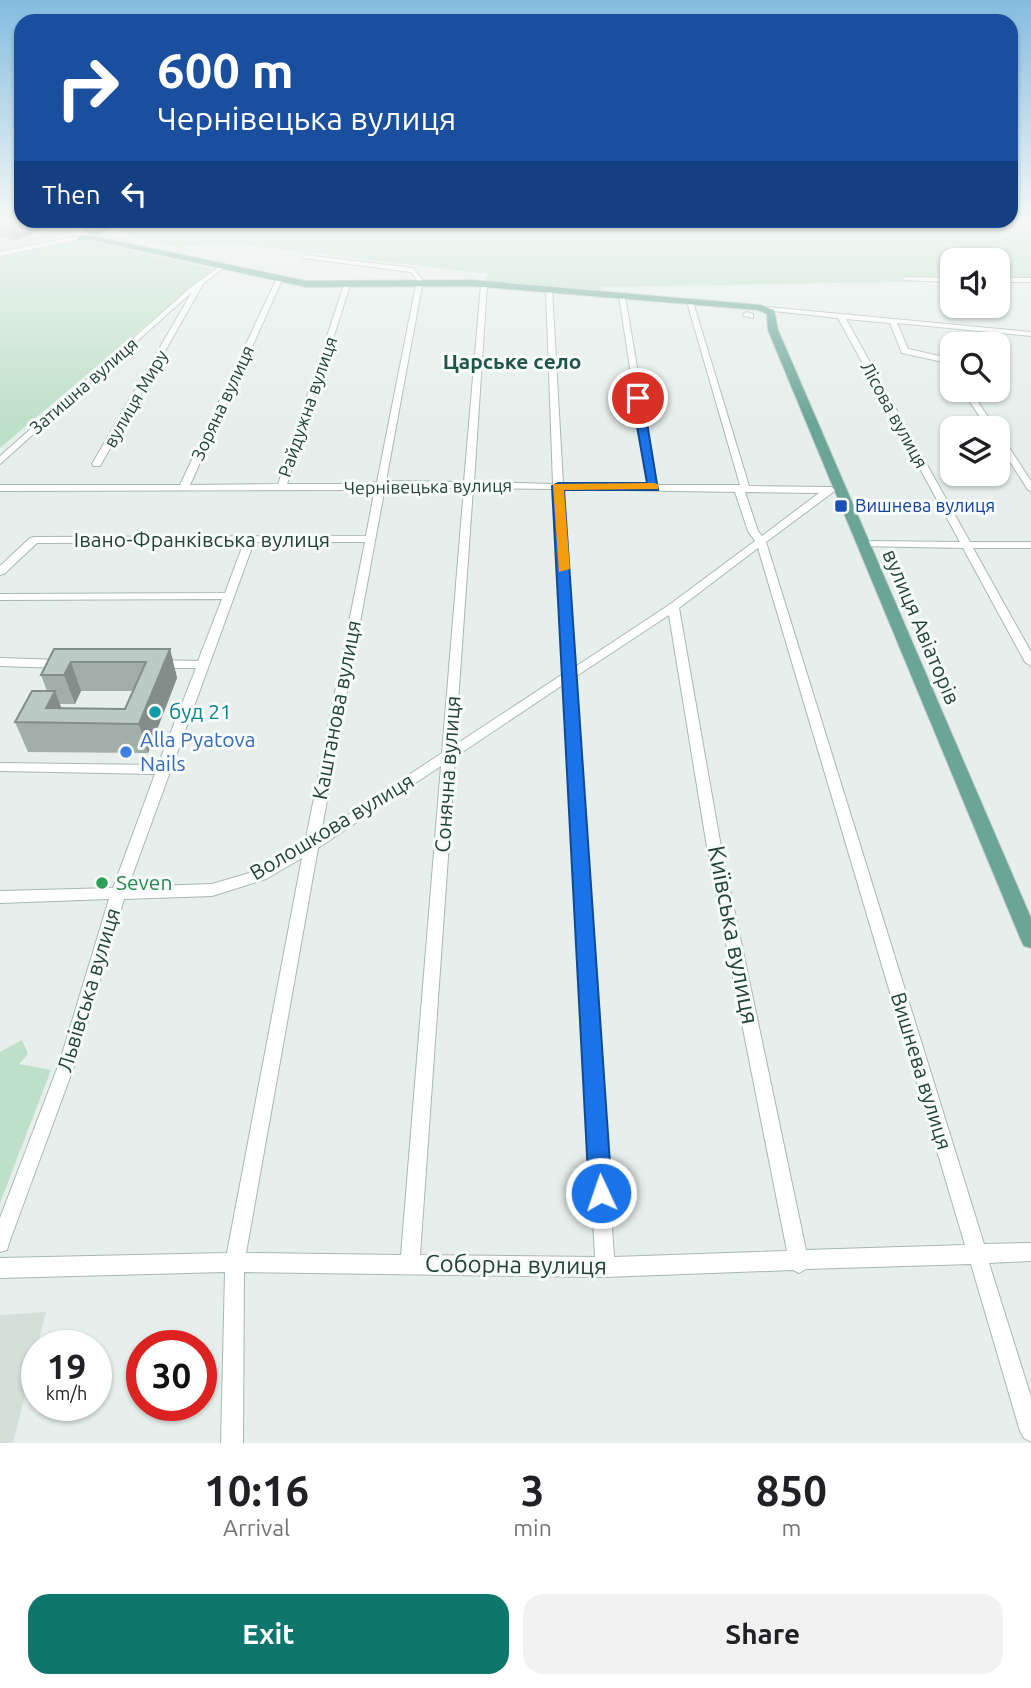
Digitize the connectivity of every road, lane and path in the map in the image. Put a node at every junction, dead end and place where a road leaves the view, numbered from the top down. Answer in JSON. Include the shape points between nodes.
{"nodes":[{"id":1,"x":197,"y":286,"type":"edge"},
{"id":2,"x":199,"y":286,"type":"edge"},
{"id":3,"x":276,"y":286,"type":"edge"},
{"id":4,"x":347,"y":286,"type":"edge"},
{"id":5,"x":419,"y":286,"type":"edge"},
{"id":6,"x":484,"y":286,"type":"edge"},
{"id":7,"x":515,"y":286,"type":"edge"},
{"id":8,"x":550,"y":289,"type":"junction"},
{"id":9,"x":622,"y":296,"type":"junction"},
{"id":10,"x":690,"y":302,"type":"junction"},
{"id":11,"x":753,"y":311,"type":"junction"},
{"id":12,"x":793,"y":311,"type":"junction"},
{"id":13,"x":840,"y":315,"type":"junction"},
{"id":14,"x":772,"y":320,"type":"junction"},
{"id":15,"x":892,"y":320,"type":"junction"},
{"id":16,"x":1031,"y":334,"type":"edge"},
{"id":17,"x":940,"y":359,"type":"edge"},
{"id":18,"x":1010,"y":456,"type":"edge"},
{"id":19,"x":0,"y":461,"type":"edge"},
{"id":20,"x":97,"y":464,"type":"dead end"},
{"id":21,"x":381,"y":484,"type":"junction"},
{"id":22,"x":467,"y":485,"type":"junction"},
{"id":23,"x":558,"y":486,"type":"junction"},
{"id":24,"x":184,"y":487,"type":"junction"},
{"id":25,"x":653,"y":487,"type":"junction"},
{"id":26,"x":0,"y":488,"type":"edge"},
{"id":27,"x":281,"y":488,"type":"junction"},
{"id":28,"x":742,"y":488,"type":"junction"},
{"id":29,"x":1031,"y":488,"type":"edge"},
{"id":30,"x":836,"y":490,"type":"junction"},
{"id":31,"x":370,"y":539,"type":"junction"},
{"id":32,"x":250,"y":540,"type":"junction"},
{"id":33,"x":760,"y":540,"type":"junction"},
{"id":34,"x":863,"y":544,"type":"junction"},
{"id":35,"x":964,"y":545,"type":"junction"},
{"id":36,"x":1031,"y":545,"type":"edge"},
{"id":37,"x":0,"y":572,"type":"edge"},
{"id":38,"x":229,"y":596,"type":"junction"},
{"id":39,"x":0,"y":597,"type":"edge"},
{"id":40,"x":673,"y":607,"type":"junction"},
{"id":41,"x":1031,"y":662,"type":"edge"},
{"id":42,"x":0,"y":663,"type":"edge"},
{"id":43,"x":79,"y":664,"type":"edge"},
{"id":44,"x":148,"y":664,"type":"edge"},
{"id":45,"x":204,"y":665,"type":"junction"},
{"id":46,"x":569,"y":676,"type":"junction"},
{"id":47,"x":449,"y":754,"type":"junction"},
{"id":48,"x":0,"y":767,"type":"edge"},
{"id":49,"x":39,"y":768,"type":"junction"},
{"id":50,"x":163,"y":770,"type":"junction"},
{"id":51,"x":0,"y":774,"type":"edge"},
{"id":52,"x":311,"y":846,"type":"junction"},
{"id":53,"x":118,"y":894,"type":"junction"},
{"id":54,"x":0,"y":897,"type":"edge"},
{"id":55,"x":1031,"y":940,"type":"edge"},
{"id":56,"x":0,"y":1244,"type":"edge"},
{"id":57,"x":1031,"y":1252,"type":"edge"},
{"id":58,"x":978,"y":1254,"type":"junction"},
{"id":59,"x":235,"y":1262,"type":"junction"},
{"id":60,"x":799,"y":1263,"type":"junction"},
{"id":61,"x":410,"y":1264,"type":"junction"},
{"id":62,"x":605,"y":1267,"type":"junction"},
{"id":63,"x":0,"y":1268,"type":"edge"},
{"id":64,"x":1031,"y":1431,"type":"edge"},
{"id":65,"x":232,"y":1443,"type":"edge"}],
"edges":[{"from":1,"to":19,"type":"street","name":"Затишна вулиця"},
{"from":2,"to":20,"type":"street","name":"вулиця Миру"},
{"from":3,"to":24,"type":"street","name":"Зоряна вулиця"},
{"from":4,"to":27,"type":"street","name":"Райдужна вулиця"},
{"from":5,"to":21,"type":"street","name":"Каштанова вулиця"},
{"from":6,"to":22,"type":"street","name":"Сонячна вулиця"},
{"from":7,"to":8,"type":"main road"},
{"from":8,"to":9,"type":"main road"},
{"from":8,"to":23,"type":"street"},
{"from":9,"to":10,"type":"main road"},
{"from":9,"to":25,"type":"street"},
{"from":10,"to":11,"type":"main road"},
{"from":10,"to":28,"type":"street","name":"Вишнева вулиця"},
{"from":11,"to":12,"type":"street"},
{"from":11,"to":14,"type":"main road"},
{"from":11,"to":14,"type":"main road"},
{"from":12,"to":13,"type":"street"},
{"from":12,"to":14,"type":"street"},
{"from":13,"to":15,"type":"street"},
{"from":13,"to":35,"type":"street","name":"Лісова вулиця"},
{"from":14,"to":30,"type":"main road","name":"вулиця Авіаторів"},
{"from":15,"to":16,"type":"street"},
{"from":15,"to":17,"type":"street","via":[[905,351]]},
{"from":18,"to":29,"type":"street"},
{"from":21,"to":22,"type":"street","name":"Чернівецька вулиця"},
{"from":21,"to":27,"type":"street","name":"Чернівецька вулиця"},
{"from":21,"to":31,"type":"street","name":"Каштанова вулиця"},
{"from":22,"to":23,"type":"street","name":"Чернівецька вулиця"},
{"from":22,"to":47,"type":"street","name":"Сонячна вулиця"},
{"from":23,"to":25,"type":"street","name":"Чернівецька вулиця"},
{"from":23,"to":46,"type":"street"},
{"from":24,"to":26,"type":"street","name":"Чернівецька вулиця"},
{"from":24,"to":27,"type":"street","name":"Чернівецька вулиця"},
{"from":25,"to":28,"type":"street","name":"Чернівецька вулиця"},
{"from":28,"to":30,"type":"street","name":"Чернівецька вулиця"},
{"from":28,"to":33,"type":"street","name":"Вишнева вулиця","via":[[752,531]]},
{"from":30,"to":33,"type":"street","name":"Волошкова вулиця"},
{"from":30,"to":34,"type":"main road","name":"вулиця Авіаторів"},
{"from":31,"to":32,"type":"street","name":"Івано-Франківська вулиця"},
{"from":31,"to":52,"type":"street","name":"Каштанова вулиця"},
{"from":32,"to":37,"type":"street","name":"Івано-Франківська вулиця","via":[[33,540]]},
{"from":32,"to":38,"type":"street","name":"Львівська вулиця"},
{"from":33,"to":40,"type":"street","name":"Волошкова вулиця"},
{"from":33,"to":58,"type":"street","name":"Вишнева вулиця"},
{"from":34,"to":35,"type":"street"},
{"from":34,"to":55,"type":"main road","name":"вулиця Авіаторів"},
{"from":35,"to":36,"type":"street"},
{"from":35,"to":41,"type":"street","name":"Лісова вулиця"},
{"from":38,"to":39,"type":"street"},
{"from":38,"to":45,"type":"street","name":"Львівська вулиця"},
{"from":40,"to":46,"type":"street","name":"Волошкова вулиця"},
{"from":40,"to":60,"type":"street","name":"Київська вулиця","via":[[715,847]]},
{"from":42,"to":43,"type":"street"},
{"from":44,"to":45,"type":"street"},
{"from":45,"to":50,"type":"street","name":"Львівська вулиця"},
{"from":46,"to":47,"type":"street","name":"Волошкова вулиця"},
{"from":46,"to":62,"type":"street"},
{"from":47,"to":52,"type":"street","name":"Волошкова вулиця"},
{"from":47,"to":61,"type":"street","name":"Сонячна вулиця"},
{"from":48,"to":49,"type":"street"},
{"from":49,"to":50,"type":"street"},
{"from":49,"to":51,"type":"street","via":[[28,774]]},
{"from":50,"to":53,"type":"street","name":"Львівська вулиця"},
{"from":52,"to":53,"type":"street","name":"Волошкова вулиця","via":[[239,883],[192,893]]},
{"from":52,"to":59,"type":"street","name":"Каштанова вулиця"},
{"from":53,"to":54,"type":"street","name":"Волошкова вулиця"},
{"from":53,"to":56,"type":"street","name":"Львівська вулиця","via":[[68,1061]]},
{"from":57,"to":58,"type":"street","name":"Соборна вулиця"},
{"from":58,"to":60,"type":"street","name":"Соборна вулиця"},
{"from":58,"to":64,"type":"street","name":"Вишнева вулиця"},
{"from":59,"to":61,"type":"street","name":"Соборна вулиця"},
{"from":59,"to":63,"type":"street","name":"Соборна вулиця"},
{"from":59,"to":65,"type":"street","name":"Каштанова вулиця"},
{"from":60,"to":62,"type":"street","name":"Соборна вулиця"},
{"from":61,"to":62,"type":"street","name":"Соборна вулиця"}]}
